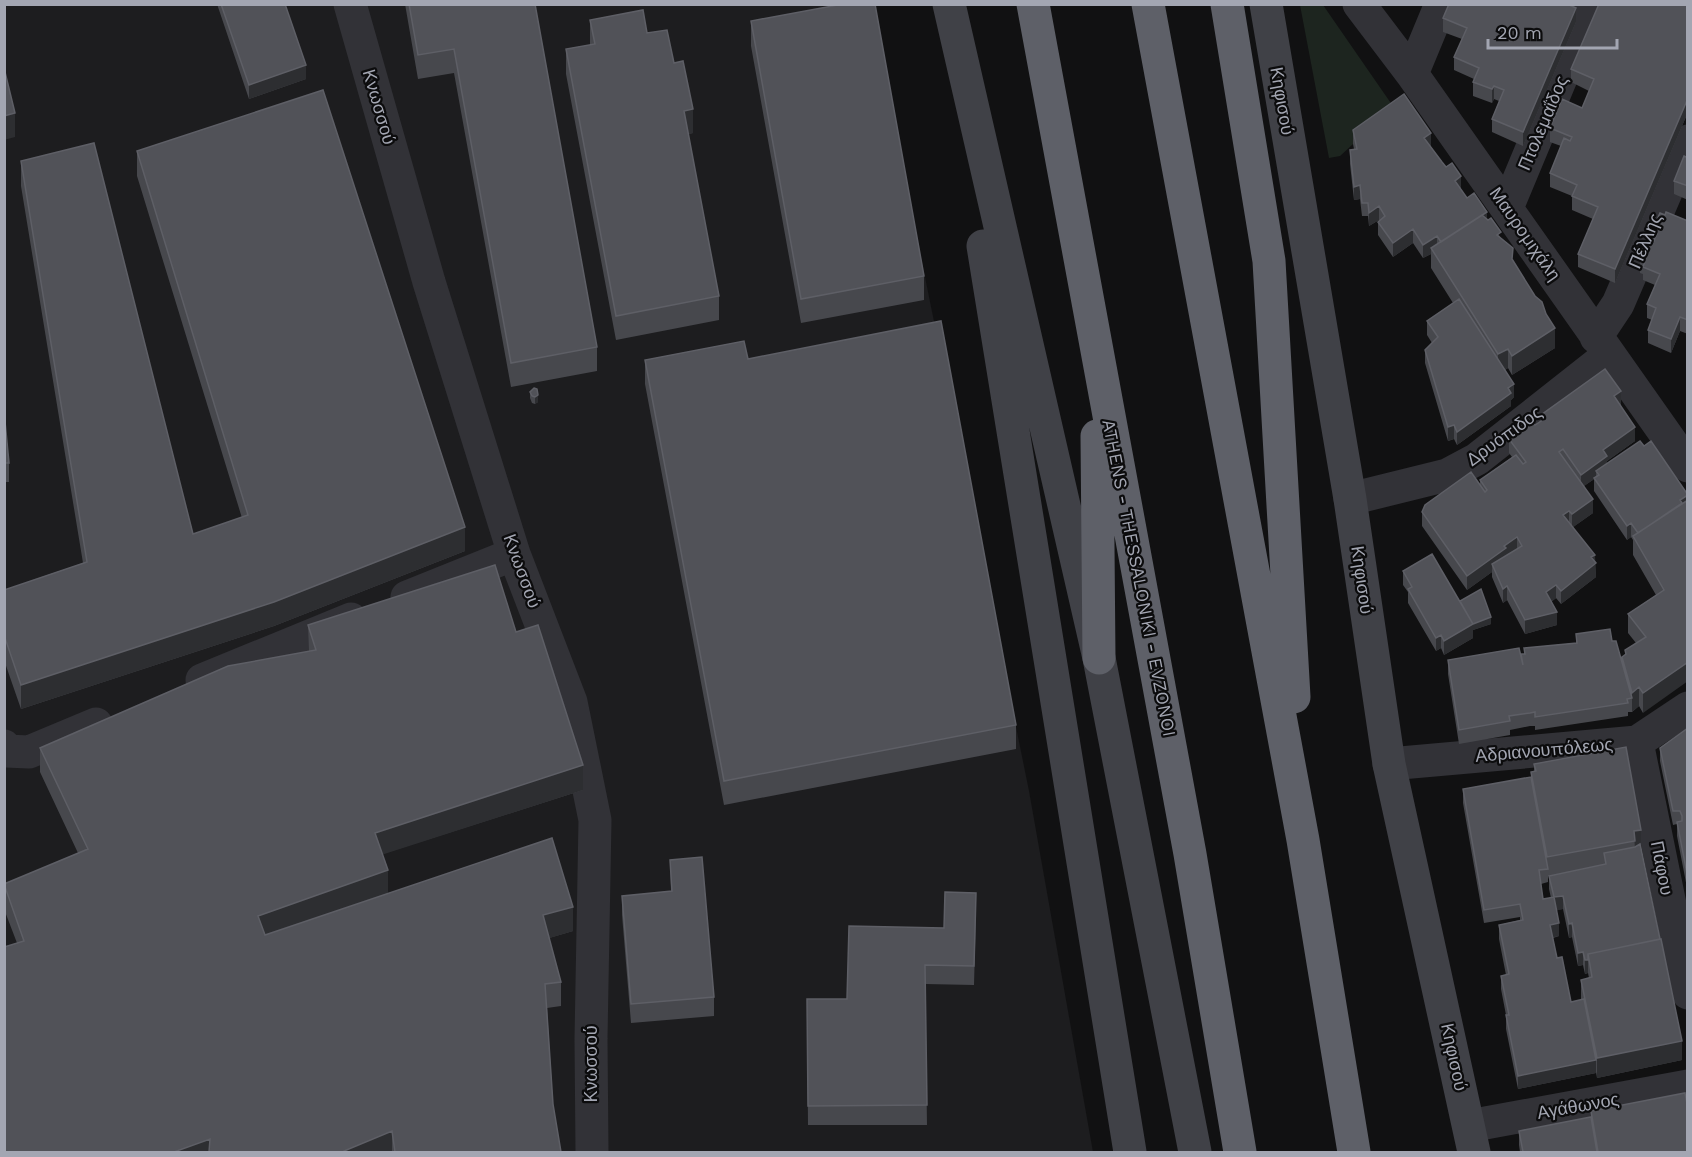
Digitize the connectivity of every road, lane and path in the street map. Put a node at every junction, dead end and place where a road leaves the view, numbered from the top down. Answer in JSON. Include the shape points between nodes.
{"nodes":[{"id":1,"x":350,"y":4,"type":"edge"},
{"id":2,"x":944,"y":4,"type":"edge"},
{"id":3,"x":949,"y":4,"type":"edge"},
{"id":4,"x":1033,"y":4,"type":"edge"},
{"id":5,"x":1148,"y":4,"type":"edge"},
{"id":6,"x":1227,"y":4,"type":"edge"},
{"id":7,"x":1266,"y":4,"type":"edge"},
{"id":8,"x":1359,"y":4,"type":"edge"},
{"id":9,"x":1441,"y":4,"type":"edge"},
{"id":10,"x":1592,"y":4,"type":"edge"},
{"id":11,"x":1412,"y":74,"type":"junction"},
{"id":12,"x":1688,"y":141,"type":"edge"},
{"id":13,"x":1507,"y":208,"type":"junction"},
{"id":14,"x":1603,"y":346,"type":"junction"},
{"id":15,"x":1096,"y":347,"type":"junction"},
{"id":16,"x":1688,"y":466,"type":"edge"},
{"id":17,"x":1350,"y":499,"type":"junction"},
{"id":18,"x":514,"y":554,"type":"junction"},
{"id":19,"x":1099,"y":658,"type":"junction"},
{"id":20,"x":170,"y":693,"type":"edge"},
{"id":21,"x":1688,"y":708,"type":"edge"},
{"id":22,"x":127,"y":711,"type":"edge"},
{"id":23,"x":1637,"y":742,"type":"junction"},
{"id":24,"x":4,"y":746,"type":"edge"},
{"id":25,"x":1389,"y":764,"type":"junction"},
{"id":26,"x":1303,"y":840,"type":"junction"},
{"id":27,"x":1688,"y":993,"type":"edge"},
{"id":28,"x":1688,"y":1086,"type":"edge"},
{"id":29,"x":1471,"y":1139,"type":"edge"},
{"id":30,"x":591,"y":1152,"type":"edge"},
{"id":31,"x":1130,"y":1152,"type":"edge"},
{"id":32,"x":1195,"y":1152,"type":"edge"},
{"id":33,"x":1240,"y":1152,"type":"edge"},
{"id":34,"x":1354,"y":1152,"type":"edge"}],
"edges":[{"from":1,"to":18,"type":"street","name":"Κνωσσού","via":[[429,282]]},
{"from":2,"to":31,"type":"main road"},
{"from":3,"to":19,"type":"main road"},
{"from":4,"to":15,"type":"highway","name":"ATHENS - THESSALONIKI - EVZONOI"},
{"from":5,"to":26,"type":"highway"},
{"from":6,"to":26,"type":"highway","via":[[1269,261]]},
{"from":7,"to":17,"type":"main road","name":"Κηφισού"},
{"from":8,"to":11,"type":"street","name":"Μαυρομιχάλη"},
{"from":9,"to":11,"type":"street"},
{"from":10,"to":13,"type":"street","name":"Πτολεμαΐδος"},
{"from":11,"to":13,"type":"street","name":"Μαυρομιχάλη"},
{"from":12,"to":14,"type":"street","name":"Πέλλης"},
{"from":13,"to":14,"type":"street","name":"Μαυρομιχάλη"},
{"from":14,"to":16,"type":"street","name":"Μαυρομιχάλη"},
{"from":14,"to":17,"type":"street","name":"Δρυόπιδος","via":[[1477,459],[1447,475]]},
{"from":15,"to":19,"type":"highway"},
{"from":15,"to":33,"type":"highway","name":"ATHENS - THESSALONIKI - EVZONOI","via":[[1190,854]]},
{"from":17,"to":25,"type":"main road","name":"Κηφισού"},
{"from":18,"to":20,"type":"street"},
{"from":18,"to":30,"type":"street","name":"Κνωσσού","via":[[571,702],[595,820]]},
{"from":19,"to":32,"type":"main road"},
{"from":21,"to":23,"type":"street","name":"Αδριανουπόλεως"},
{"from":22,"to":24,"type":"street","via":[[29,752],[6,750]]},
{"from":23,"to":25,"type":"street","name":"Αδριανουπόλεως"},
{"from":23,"to":27,"type":"street","name":"Πάφου"},
{"from":25,"to":29,"type":"main road","name":"Κηφισού"},
{"from":26,"to":34,"type":"highway"},
{"from":28,"to":29,"type":"street","name":"Αγάθωνος"}]}
